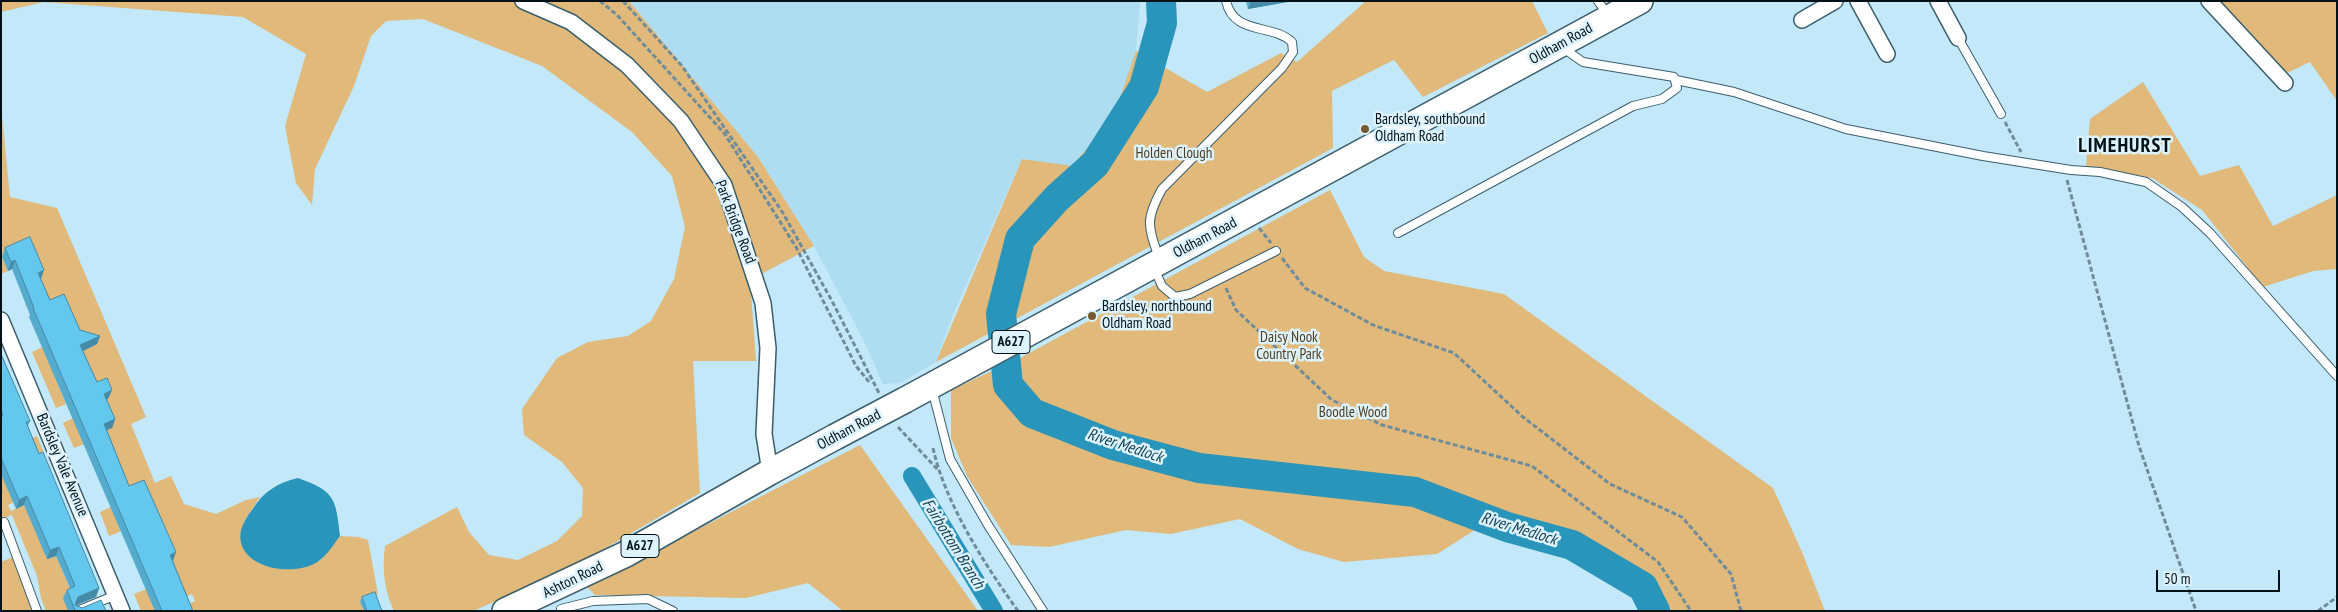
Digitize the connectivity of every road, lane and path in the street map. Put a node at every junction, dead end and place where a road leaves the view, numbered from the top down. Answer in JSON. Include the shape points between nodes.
{"nodes":[{"id":1,"x":523,"y":1,"type":"edge"},
{"id":2,"x":600,"y":1,"type":"edge"},
{"id":3,"x":623,"y":1,"type":"edge"},
{"id":4,"x":1226,"y":1,"type":"edge"},
{"id":5,"x":1640,"y":1,"type":"edge"},
{"id":6,"x":1835,"y":1,"type":"edge"},
{"id":7,"x":1858,"y":1,"type":"edge"},
{"id":8,"x":1938,"y":1,"type":"edge"},
{"id":9,"x":2209,"y":1,"type":"edge"},
{"id":10,"x":1604,"y":10,"type":"edge"},
{"id":11,"x":1802,"y":20,"type":"dead end"},
{"id":12,"x":1958,"y":38,"type":"joint"},
{"id":13,"x":1559,"y":46,"type":"junction"},
{"id":14,"x":1887,"y":54,"type":"dead end"},
{"id":15,"x":1676,"y":80,"type":"junction"},
{"id":16,"x":2285,"y":82,"type":"dead end"},
{"id":17,"x":2001,"y":114,"type":"joint"},
{"id":18,"x":2028,"y":163,"type":"junction"},
{"id":19,"x":2064,"y":169,"type":"junction"},
{"id":20,"x":1248,"y":214,"type":"junction"},
{"id":21,"x":1398,"y":233,"type":"dead end"},
{"id":22,"x":1276,"y":251,"type":"junction"},
{"id":23,"x":1156,"y":264,"type":"junction"},
{"id":24,"x":1221,"y":278,"type":"junction"},
{"id":25,"x":1,"y":320,"type":"edge"},
{"id":26,"x":2337,"y":376,"type":"edge"},
{"id":27,"x":940,"y":380,"type":"junction"},
{"id":28,"x":876,"y":390,"type":"junction"},
{"id":29,"x":894,"y":407,"type":"junction"},
{"id":30,"x":770,"y":472,"type":"junction"},
{"id":31,"x":4,"y":522,"type":"dead end"},
{"id":32,"x":116,"y":595,"type":"junction"},
{"id":33,"x":2337,"y":598,"type":"edge"},
{"id":34,"x":553,"y":604,"type":"edge"},
{"id":35,"x":37,"y":611,"type":"edge"},
{"id":36,"x":77,"y":611,"type":"edge"},
{"id":37,"x":122,"y":611,"type":"edge"},
{"id":38,"x":505,"y":611,"type":"edge"},
{"id":39,"x":673,"y":611,"type":"edge"},
{"id":40,"x":1018,"y":611,"type":"edge"},
{"id":41,"x":1043,"y":611,"type":"edge"},
{"id":42,"x":1691,"y":611,"type":"edge"},
{"id":43,"x":1741,"y":611,"type":"edge"},
{"id":44,"x":2196,"y":611,"type":"edge"},
{"id":45,"x":2318,"y":611,"type":"edge"}],
"edges":[{"from":1,"to":30,"type":"street","name":"Park Bridge Road","via":[[571,22],[627,64],[681,121],[724,185],[764,303],[768,348],[764,434]]},
{"from":2,"to":28,"type":"path","via":[[617,15],[724,133],[796,247],[856,366]]},
{"from":3,"to":28,"type":"path","via":[[682,66],[783,213]]},
{"from":4,"to":23,"type":"lane","via":[[1239,23],[1285,35],[1292,42],[1293,52],[1282,68],[1162,190],[1151,210],[1149,230]]},
{"from":5,"to":10,"type":"highway","name":"Oldham Road","number":"A627"},
{"from":6,"to":11,"type":"street"},
{"from":7,"to":14,"type":"street"},
{"from":8,"to":12,"type":"street"},
{"from":9,"to":16,"type":"street"},
{"from":10,"to":13,"type":"highway","name":"Oldham Road","number":"A627"},
{"from":12,"to":17,"type":"lane"},
{"from":13,"to":15,"type":"lane","via":[[1583,62],[1667,75]]},
{"from":13,"to":20,"type":"highway","name":"Oldham Road","number":"A627"},
{"from":15,"to":18,"type":"lane","via":[[1734,92],[1846,128]]},
{"from":15,"to":21,"type":"lane","via":[[1676,90],[1662,99],[1633,106]]},
{"from":17,"to":18,"type":"path"},
{"from":18,"to":19,"type":"lane"},
{"from":19,"to":26,"type":"lane","via":[[2136,178],[2182,207],[2210,233]]},
{"from":19,"to":44,"type":"path","via":[[2139,446]]},
{"from":20,"to":22,"type":"path"},
{"from":20,"to":23,"type":"highway","name":"Oldham Road","number":"A627"},
{"from":22,"to":24,"type":"lane"},
{"from":22,"to":43,"type":"path","via":[[1305,288],[1373,325],[1454,353],[1523,417],[1610,484],[1682,517],[1731,574]]},
{"from":23,"to":24,"type":"lane","via":[[1162,286],[1175,296],[1190,294]]},
{"from":23,"to":27,"type":"highway","name":"Oldham Road","number":"A627"},
{"from":24,"to":42,"type":"path","via":[[1236,310],[1332,400],[1382,425],[1532,466],[1658,562]]},
{"from":25,"to":32,"type":"street","name":"Bardsley Vale Avenue"},
{"from":27,"to":29,"type":"highway","name":"Oldham Road","number":"A627"},
{"from":27,"to":41,"type":"lane","via":[[950,459]]},
{"from":28,"to":29,"type":"path"},
{"from":29,"to":30,"type":"highway","name":"Oldham Road","number":"A627","bridge":true},
{"from":29,"to":40,"type":"path","via":[[938,470],[952,502]]},
{"from":30,"to":34,"type":"highway","name":"Ashton Road","number":"A627","via":[[626,554]]},
{"from":31,"to":35,"type":"lane"},
{"from":32,"to":36,"type":"lane"},
{"from":32,"to":37,"type":"street","name":"Bardsley Vale Avenue"},
{"from":33,"to":45,"type":"path"},
{"from":34,"to":38,"type":"highway","name":"Ashton Road","number":"A627"},
{"from":34,"to":39,"type":"lane","via":[[648,599]]}]}
